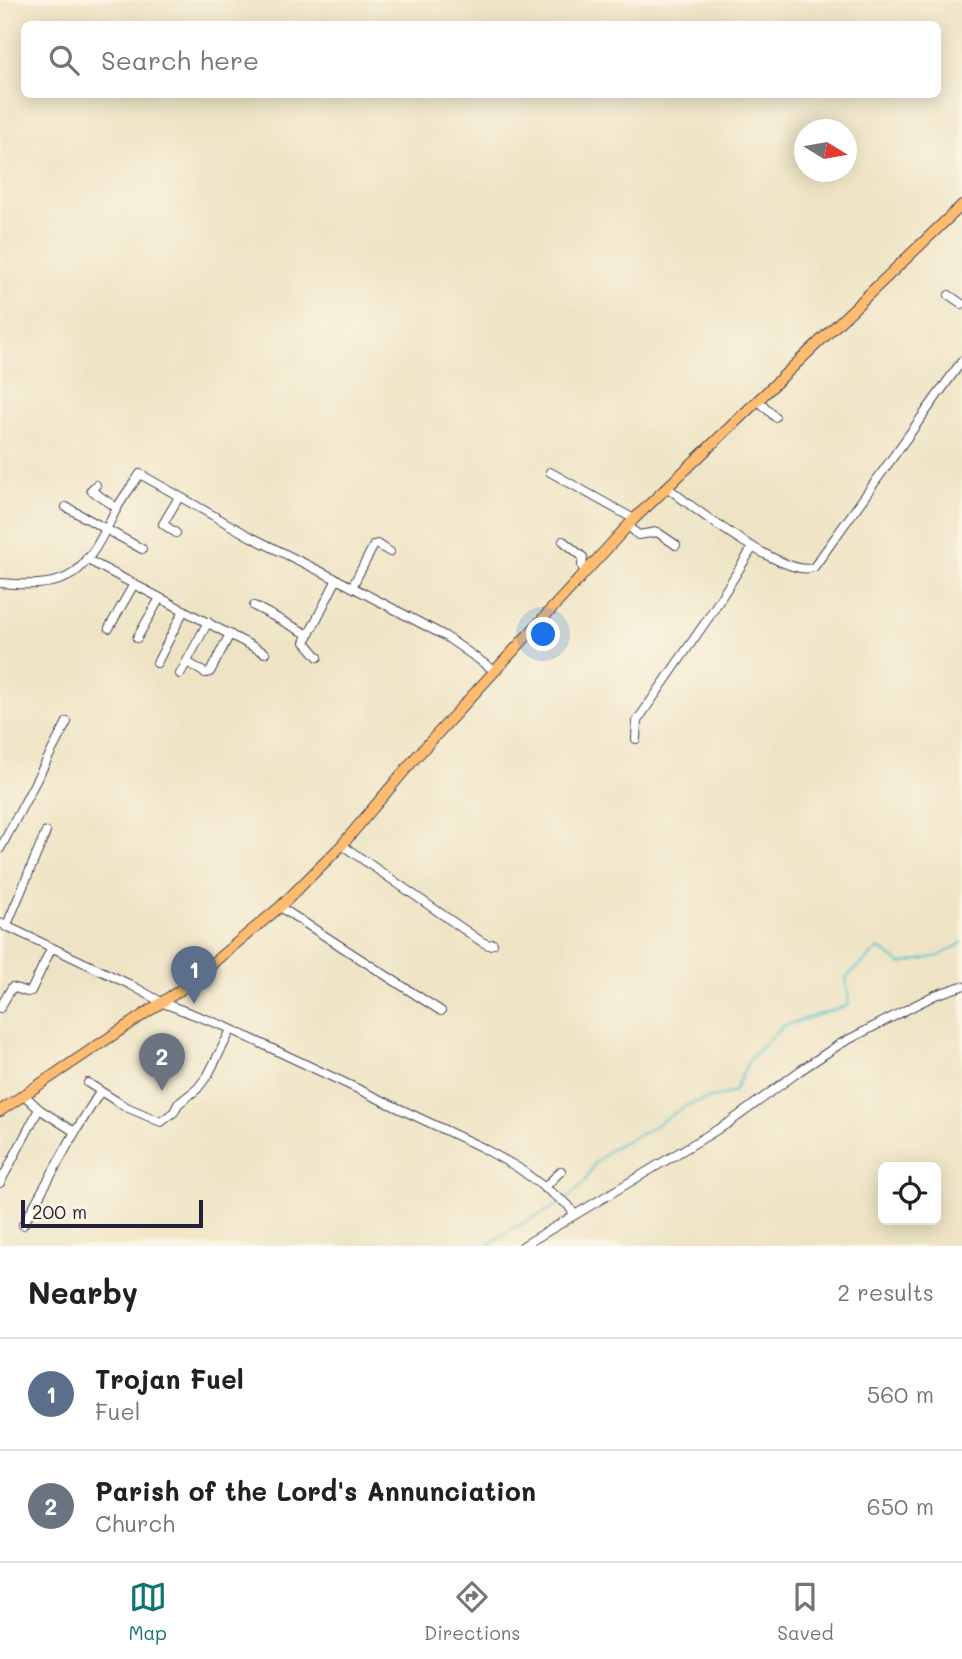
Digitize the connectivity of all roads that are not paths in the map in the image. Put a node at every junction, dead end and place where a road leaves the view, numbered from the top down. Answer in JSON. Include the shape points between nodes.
{"nodes":[{"id":1,"x":962,"y":205,"type":"edge"},
{"id":2,"x":949,"y":296,"type":"dead end"},
{"id":3,"x":962,"y":304,"type":"edge"},
{"id":4,"x":962,"y":361,"type":"edge"},
{"id":5,"x":758,"y":400,"type":"junction"},
{"id":6,"x":775,"y":417,"type":"dead end"},
{"id":7,"x":550,"y":472,"type":"dead end"},
{"id":8,"x":96,"y":485,"type":"dead end"},
{"id":9,"x":667,"y":487,"type":"junction"},
{"id":10,"x":180,"y":498,"type":"junction"},
{"id":11,"x":66,"y":507,"type":"dead end"},
{"id":12,"x":117,"y":508,"type":"junction"},
{"id":13,"x":631,"y":523,"type":"junction"},
{"id":14,"x":107,"y":529,"type":"junction"},
{"id":15,"x":176,"y":533,"type":"dead end"},
{"id":16,"x":563,"y":541,"type":"dead end"},
{"id":17,"x":676,"y":545,"type":"dead end"},
{"id":18,"x":753,"y":547,"type":"junction"},
{"id":19,"x":142,"y":549,"type":"dead end"},
{"id":20,"x":390,"y":552,"type":"dead end"},
{"id":21,"x":86,"y":559,"type":"junction"},
{"id":22,"x":585,"y":573,"type":"junction"},
{"id":23,"x":337,"y":579,"type":"junction"},
{"id":24,"x":0,"y":583,"type":"edge"},
{"id":25,"x":134,"y":584,"type":"junction"},
{"id":26,"x":352,"y":587,"type":"junction"},
{"id":27,"x":160,"y":598,"type":"junction"},
{"id":28,"x":254,"y":606,"type":"dead end"},
{"id":29,"x":184,"y":610,"type":"junction"},
{"id":30,"x":208,"y":622,"type":"junction"},
{"id":31,"x":109,"y":628,"type":"dead end"},
{"id":32,"x":230,"y":634,"type":"junction"},
{"id":33,"x":309,"y":635,"type":"junction"},
{"id":34,"x":137,"y":638,"type":"dead end"},
{"id":35,"x":265,"y":653,"type":"dead end"},
{"id":36,"x":318,"y":657,"type":"dead end"},
{"id":37,"x":187,"y":662,"type":"junction"},
{"id":38,"x":157,"y":663,"type":"dead end"},
{"id":39,"x":495,"y":671,"type":"junction"},
{"id":40,"x":180,"y":674,"type":"dead end"},
{"id":41,"x":68,"y":722,"type":"dead end"},
{"id":42,"x":636,"y":739,"type":"dead end"},
{"id":43,"x":46,"y":832,"type":"dead end"},
{"id":44,"x":342,"y":845,"type":"junction"},
{"id":45,"x":0,"y":849,"type":"edge"},
{"id":46,"x":280,"y":907,"type":"junction"},
{"id":47,"x":3,"y":925,"type":"edge"},
{"id":48,"x":493,"y":944,"type":"dead end"},
{"id":49,"x":51,"y":949,"type":"junction"},
{"id":50,"x":962,"y":986,"type":"edge"},
{"id":51,"x":163,"y":1003,"type":"junction"},
{"id":52,"x":0,"y":1008,"type":"edge"},
{"id":53,"x":441,"y":1011,"type":"dead end"},
{"id":54,"x":231,"y":1031,"type":"junction"},
{"id":55,"x":89,"y":1083,"type":"dead end"},
{"id":56,"x":100,"y":1092,"type":"junction"},
{"id":57,"x":23,"y":1094,"type":"junction"},
{"id":58,"x":39,"y":1109,"type":"junction"},
{"id":59,"x":0,"y":1111,"type":"edge"},
{"id":60,"x":75,"y":1132,"type":"junction"},
{"id":61,"x":561,"y":1171,"type":"dead end"},
{"id":62,"x":0,"y":1183,"type":"edge"},
{"id":63,"x":544,"y":1188,"type":"junction"},
{"id":64,"x":574,"y":1214,"type":"junction"},
{"id":65,"x":23,"y":1225,"type":"dead end"},
{"id":66,"x":523,"y":1246,"type":"edge"}],
"edges":[{"from":1,"to":5,"type":"main road"},
{"from":2,"to":3,"type":"street"},
{"from":4,"to":18,"type":"street","via":[[814,567],[797,569]]},
{"from":5,"to":6,"type":"street"},
{"from":5,"to":9,"type":"main road"},
{"from":7,"to":13,"type":"street"},
{"from":8,"to":12,"type":"street","via":[[91,491]]},
{"from":9,"to":13,"type":"main road"},
{"from":9,"to":18,"type":"street"},
{"from":10,"to":12,"type":"street","via":[[140,474]]},
{"from":10,"to":15,"type":"street","via":[[163,524]]},
{"from":10,"to":23,"type":"street"},
{"from":11,"to":14,"type":"street"},
{"from":12,"to":14,"type":"street"},
{"from":13,"to":17,"type":"street","via":[[638,535],[657,532]]},
{"from":13,"to":22,"type":"main road"},
{"from":14,"to":19,"type":"street"},
{"from":14,"to":21,"type":"street"},
{"from":16,"to":22,"type":"street","via":[[583,557]]},
{"from":18,"to":42,"type":"street","via":[[637,721]]},
{"from":20,"to":26,"type":"street","via":[[374,545]]},
{"from":21,"to":24,"type":"street","via":[[59,580]]},
{"from":21,"to":25,"type":"street"},
{"from":22,"to":39,"type":"main road"},
{"from":23,"to":26,"type":"street"},
{"from":23,"to":33,"type":"street"},
{"from":25,"to":27,"type":"street"},
{"from":25,"to":31,"type":"street"},
{"from":26,"to":39,"type":"street","via":[[445,636]]},
{"from":27,"to":29,"type":"street"},
{"from":27,"to":34,"type":"street"},
{"from":28,"to":33,"type":"street"},
{"from":29,"to":30,"type":"street"},
{"from":29,"to":38,"type":"street"},
{"from":30,"to":32,"type":"street"},
{"from":30,"to":37,"type":"street"},
{"from":32,"to":35,"type":"street"},
{"from":32,"to":37,"type":"street","via":[[210,672]]},
{"from":33,"to":36,"type":"street","via":[[305,642]]},
{"from":37,"to":40,"type":"street"},
{"from":39,"to":44,"type":"main road"},
{"from":41,"to":45,"type":"street"},
{"from":43,"to":47,"type":"street"},
{"from":44,"to":46,"type":"main road"},
{"from":44,"to":48,"type":"street","via":[[482,942]]},
{"from":46,"to":51,"type":"main road","via":[[204,974]]},
{"from":46,"to":53,"type":"street"},
{"from":47,"to":49,"type":"street"},
{"from":49,"to":51,"type":"street"},
{"from":49,"to":52,"type":"street","via":[[31,991],[10,988]]},
{"from":50,"to":64,"type":"street","via":[[840,1044],[730,1122]]},
{"from":51,"to":54,"type":"street"},
{"from":51,"to":57,"type":"main road"},
{"from":54,"to":56,"type":"street","via":[[208,1075],[161,1122]]},
{"from":54,"to":63,"type":"street","via":[[481,1147]]},
{"from":55,"to":56,"type":"street"},
{"from":56,"to":60,"type":"street"},
{"from":57,"to":58,"type":"street"},
{"from":57,"to":59,"type":"main road"},
{"from":58,"to":60,"type":"street"},
{"from":58,"to":62,"type":"street"},
{"from":60,"to":65,"type":"street"},
{"from":61,"to":63,"type":"street"},
{"from":63,"to":64,"type":"street"},
{"from":64,"to":66,"type":"street"}]}
